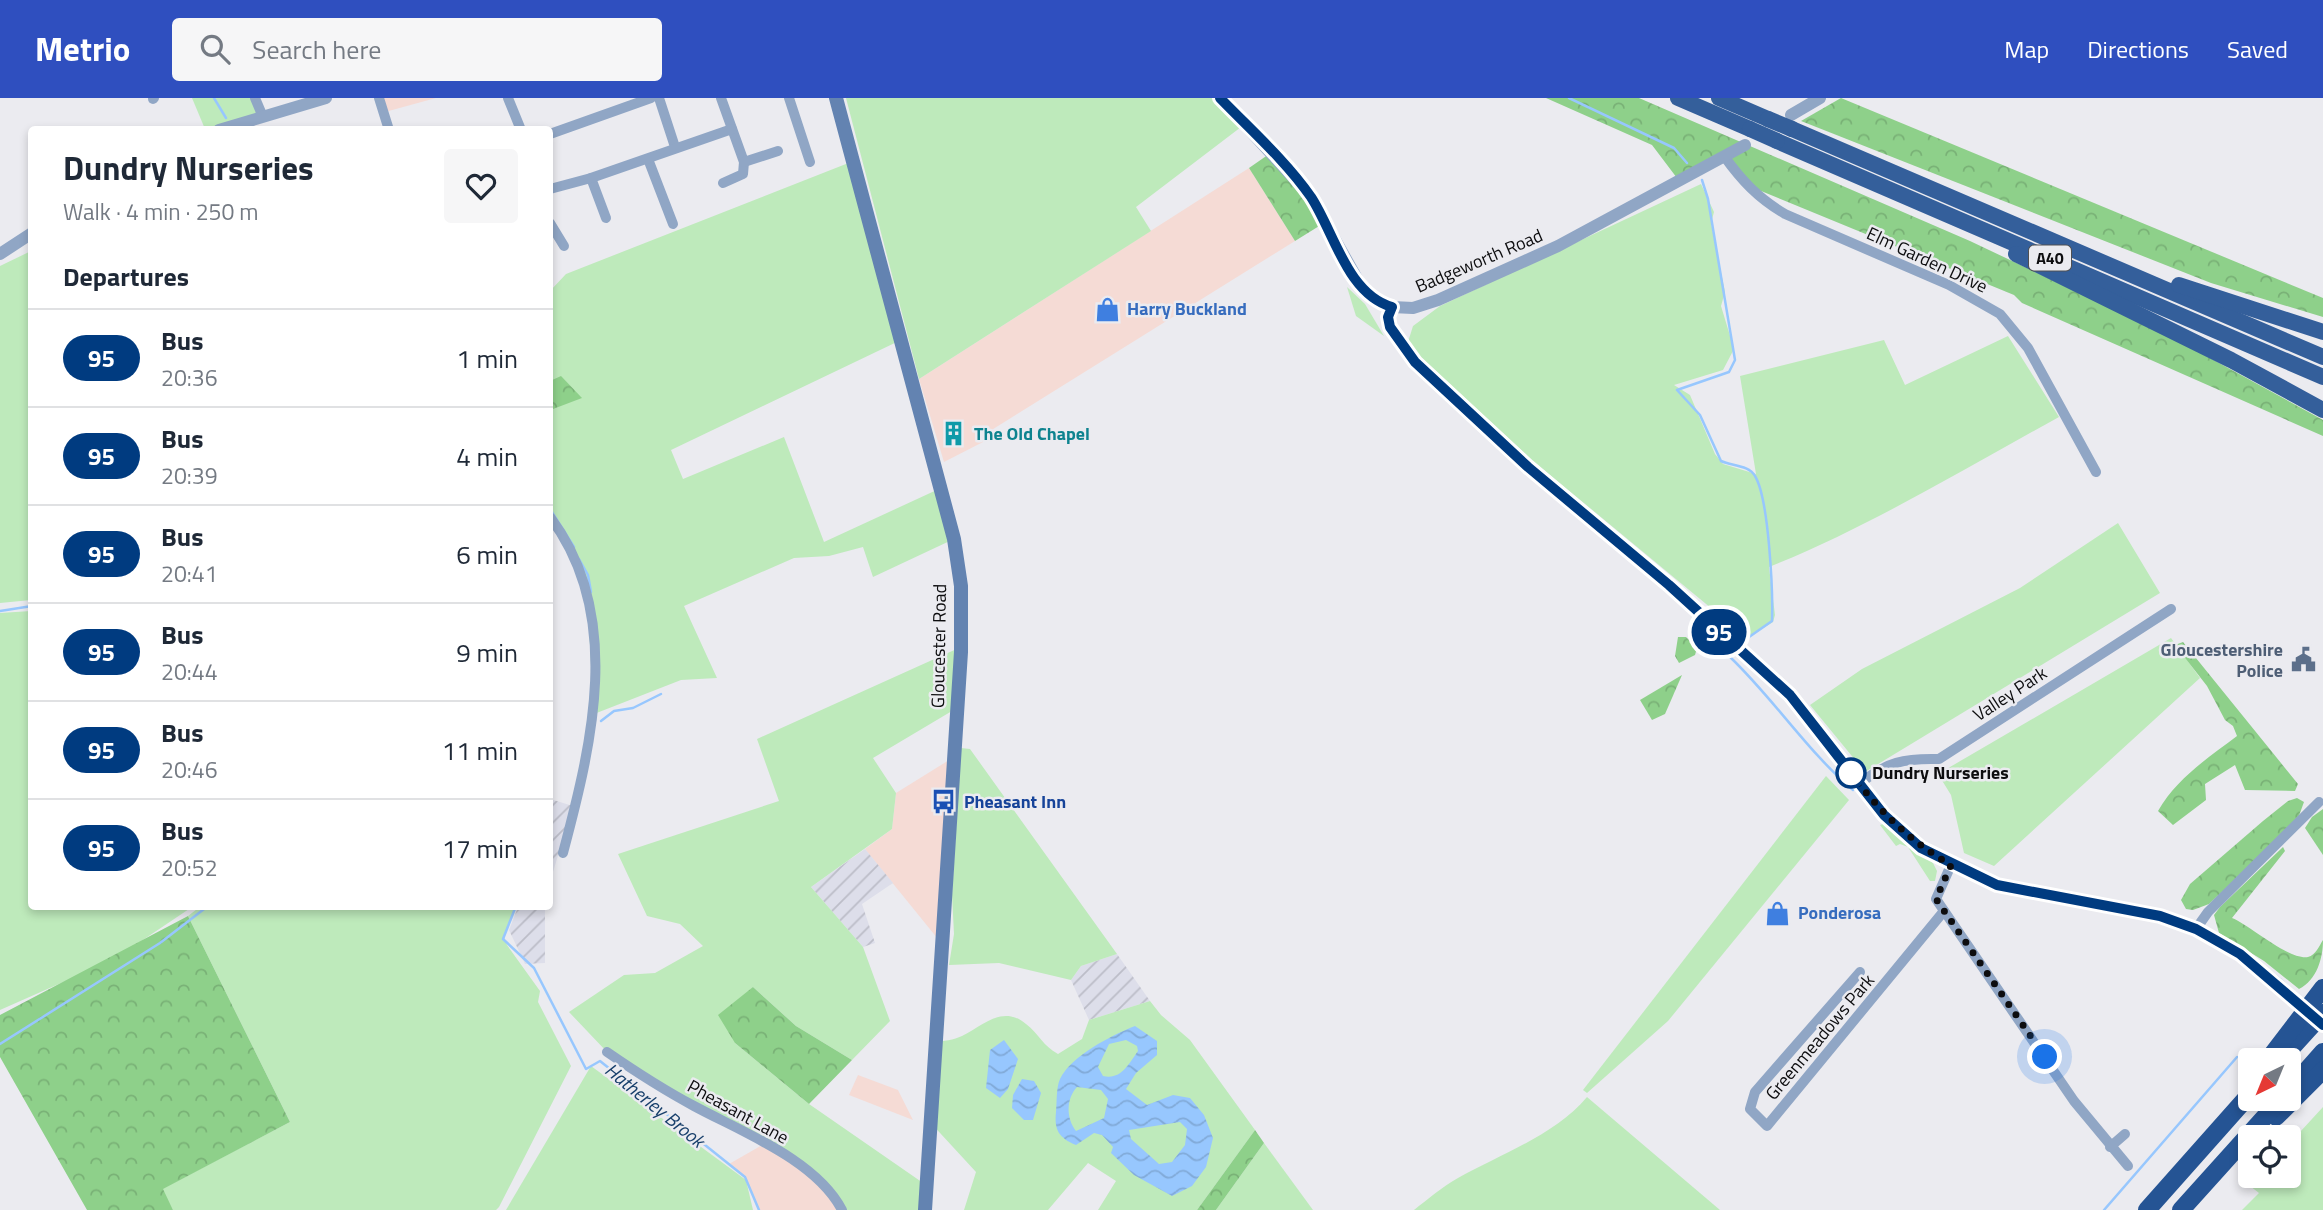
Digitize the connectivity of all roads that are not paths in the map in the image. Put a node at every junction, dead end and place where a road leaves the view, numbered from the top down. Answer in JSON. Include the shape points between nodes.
{"nodes":[{"id":1,"x":255,"y":98,"type":"edge"},
{"id":2,"x":326,"y":98,"type":"edge"},
{"id":3,"x":379,"y":98,"type":"edge"},
{"id":4,"x":508,"y":98,"type":"edge"},
{"id":5,"x":651,"y":98,"type":"edge"},
{"id":6,"x":659,"y":98,"type":"edge"},
{"id":7,"x":721,"y":98,"type":"edge"},
{"id":8,"x":789,"y":98,"type":"edge"},
{"id":9,"x":836,"y":98,"type":"edge"},
{"id":10,"x":1220,"y":98,"type":"edge"},
{"id":11,"x":1678,"y":98,"type":"edge"},
{"id":12,"x":1719,"y":98,"type":"edge"},
{"id":13,"x":1820,"y":98,"type":"edge"},
{"id":14,"x":622,"y":103,"type":"edge"},
{"id":15,"x":263,"y":117,"type":"junction"},
{"id":16,"x":1791,"y":122,"type":"junction"},
{"id":17,"x":233,"y":126,"type":"edge"},
{"id":18,"x":388,"y":126,"type":"edge"},
{"id":19,"x":519,"y":126,"type":"edge"},
{"id":20,"x":732,"y":129,"type":"junction"},
{"id":21,"x":553,"y":133,"type":"edge"},
{"id":22,"x":1748,"y":137,"type":"junction"},
{"id":23,"x":675,"y":147,"type":"junction"},
{"id":24,"x":778,"y":151,"type":"dead end"},
{"id":25,"x":1724,"y":156,"type":"junction"},
{"id":26,"x":648,"y":159,"type":"junction"},
{"id":27,"x":744,"y":162,"type":"junction"},
{"id":28,"x":810,"y":162,"type":"dead end"},
{"id":29,"x":591,"y":178,"type":"junction"},
{"id":30,"x":723,"y":183,"type":"dead end"},
{"id":31,"x":1876,"y":183,"type":"junction"},
{"id":32,"x":553,"y":187,"type":"edge"},
{"id":33,"x":606,"y":218,"type":"dead end"},
{"id":34,"x":673,"y":224,"type":"dead end"},
{"id":35,"x":553,"y":228,"type":"edge"},
{"id":36,"x":28,"y":236,"type":"edge"},
{"id":37,"x":2045,"y":238,"type":"junction"},
{"id":38,"x":564,"y":246,"type":"dead end"},
{"id":39,"x":0,"y":254,"type":"edge"},
{"id":40,"x":1392,"y":307,"type":"junction"},
{"id":41,"x":2323,"y":332,"type":"edge"},
{"id":42,"x":2323,"y":358,"type":"edge"},
{"id":43,"x":2323,"y":377,"type":"edge"},
{"id":44,"x":2323,"y":410,"type":"edge"},
{"id":45,"x":2096,"y":472,"type":"dead end"},
{"id":46,"x":553,"y":521,"type":"edge"},
{"id":47,"x":2171,"y":609,"type":"dead end"},
{"id":48,"x":1858,"y":784,"type":"junction"},
{"id":49,"x":2319,"y":802,"type":"dead end"},
{"id":50,"x":563,"y":853,"type":"dead end"},
{"id":51,"x":1951,"y":865,"type":"junction"},
{"id":52,"x":1944,"y":911,"type":"junction"},
{"id":53,"x":2196,"y":929,"type":"junction"},
{"id":54,"x":1860,"y":972,"type":"dead end"},
{"id":55,"x":2323,"y":988,"type":"edge"},
{"id":56,"x":2323,"y":1013,"type":"edge"},
{"id":57,"x":2323,"y":1025,"type":"edge"},
{"id":58,"x":2277,"y":1048,"type":"edge"},
{"id":59,"x":2292,"y":1048,"type":"edge"},
{"id":60,"x":607,"y":1052,"type":"dead end"},
{"id":61,"x":2323,"y":1052,"type":"edge"},
{"id":62,"x":2323,"y":1070,"type":"edge"},
{"id":63,"x":2301,"y":1077,"type":"edge"},
{"id":64,"x":2238,"y":1099,"type":"edge"},
{"id":65,"x":2238,"y":1108,"type":"edge"},
{"id":66,"x":2270,"y":1111,"type":"edge"},
{"id":67,"x":2269,"y":1125,"type":"edge"},
{"id":68,"x":2125,"y":1134,"type":"dead end"},
{"id":69,"x":2110,"y":1147,"type":"junction"},
{"id":70,"x":2238,"y":1155,"type":"edge"},
{"id":71,"x":2188,"y":1164,"type":"junction"},
{"id":72,"x":2128,"y":1166,"type":"dead end"},
{"id":73,"x":842,"y":1210,"type":"edge"},
{"id":74,"x":925,"y":1210,"type":"edge"},
{"id":75,"x":2147,"y":1210,"type":"edge"},
{"id":76,"x":2182,"y":1210,"type":"edge"}],
"edges":[{"from":1,"to":15,"type":"street"},
{"from":2,"to":15,"type":"street"},
{"from":3,"to":18,"type":"street"},
{"from":4,"to":19,"type":"street"},
{"from":5,"to":14,"type":"street"},
{"from":6,"to":23,"type":"street"},
{"from":7,"to":20,"type":"street"},
{"from":8,"to":28,"type":"street"},
{"from":9,"to":74,"type":"main road","name":"Gloucester Road","via":[[941,488],[961,586],[961,647]]},
{"from":10,"to":40,"type":"street","via":[[1311,197],[1364,291]]},
{"from":11,"to":22,"type":"highway","number":"A40"},
{"from":12,"to":16,"type":"highway","number":"A40","bridge":true,"via":[[1768,119]]},
{"from":13,"to":16,"type":"street"},
{"from":14,"to":21,"type":"street"},
{"from":15,"to":17,"type":"street"},
{"from":16,"to":37,"type":"highway","number":"A40"},
{"from":20,"to":23,"type":"street"},
{"from":20,"to":27,"type":"street"},
{"from":22,"to":25,"type":"street","name":"Badgeworth Road"},
{"from":22,"to":31,"type":"highway","number":"A40","bridge":true,"via":[[1777,141]]},
{"from":23,"to":26,"type":"street"},
{"from":24,"to":27,"type":"street"},
{"from":25,"to":40,"type":"street","name":"Badgeworth Road","via":[[1558,246],[1438,300],[1413,308]]},
{"from":25,"to":45,"type":"street","name":"Elm Garden Drive","via":[[1744,184],[1785,214],[1949,285],[2000,314],[2028,348]]},
{"from":26,"to":29,"type":"street"},
{"from":26,"to":34,"type":"street"},
{"from":27,"to":30,"type":"street","via":[[743,174]]},
{"from":29,"to":32,"type":"street"},
{"from":29,"to":33,"type":"street"},
{"from":31,"to":43,"type":"highway","number":"A40"},
{"from":31,"to":44,"type":"highway"},
{"from":35,"to":38,"type":"street"},
{"from":36,"to":39,"type":"street"},
{"from":37,"to":41,"type":"highway"},
{"from":37,"to":42,"type":"highway","number":"A40"},
{"from":40,"to":48,"type":"street","via":[[1390,327],[1415,362],[1790,695]]},
{"from":46,"to":50,"type":"street","via":[[584,582],[595,658],[591,741]]},
{"from":47,"to":48,"type":"street","name":"Valley Park","via":[[1939,759],[1887,764]]},
{"from":48,"to":51,"type":"street","via":[[1921,848]]},
{"from":49,"to":53,"type":"street"},
{"from":51,"to":52,"type":"street","via":[[1936,894]]},
{"from":51,"to":53,"type":"street","via":[[1997,885],[2134,910]]},
{"from":52,"to":54,"type":"street","name":"Greenmeadows Park","via":[[1767,1126],[1750,1109],[1755,1091]]},
{"from":52,"to":69,"type":"street"},
{"from":53,"to":57,"type":"street","bridge":true,"via":[[2240,954]]},
{"from":55,"to":58,"type":"highway"},
{"from":56,"to":59,"type":"highway"},
{"from":60,"to":73,"type":"street","name":"Pheasant Lane","via":[[806,1169],[827,1187]]},
{"from":61,"to":63,"type":"highway"},
{"from":62,"to":67,"type":"highway"},
{"from":64,"to":71,"type":"highway"},
{"from":65,"to":71,"type":"highway"},
{"from":66,"to":76,"type":"highway"},
{"from":68,"to":69,"type":"street"},
{"from":69,"to":72,"type":"street"},
{"from":70,"to":76,"type":"highway"},
{"from":71,"to":75,"type":"highway"}]}
